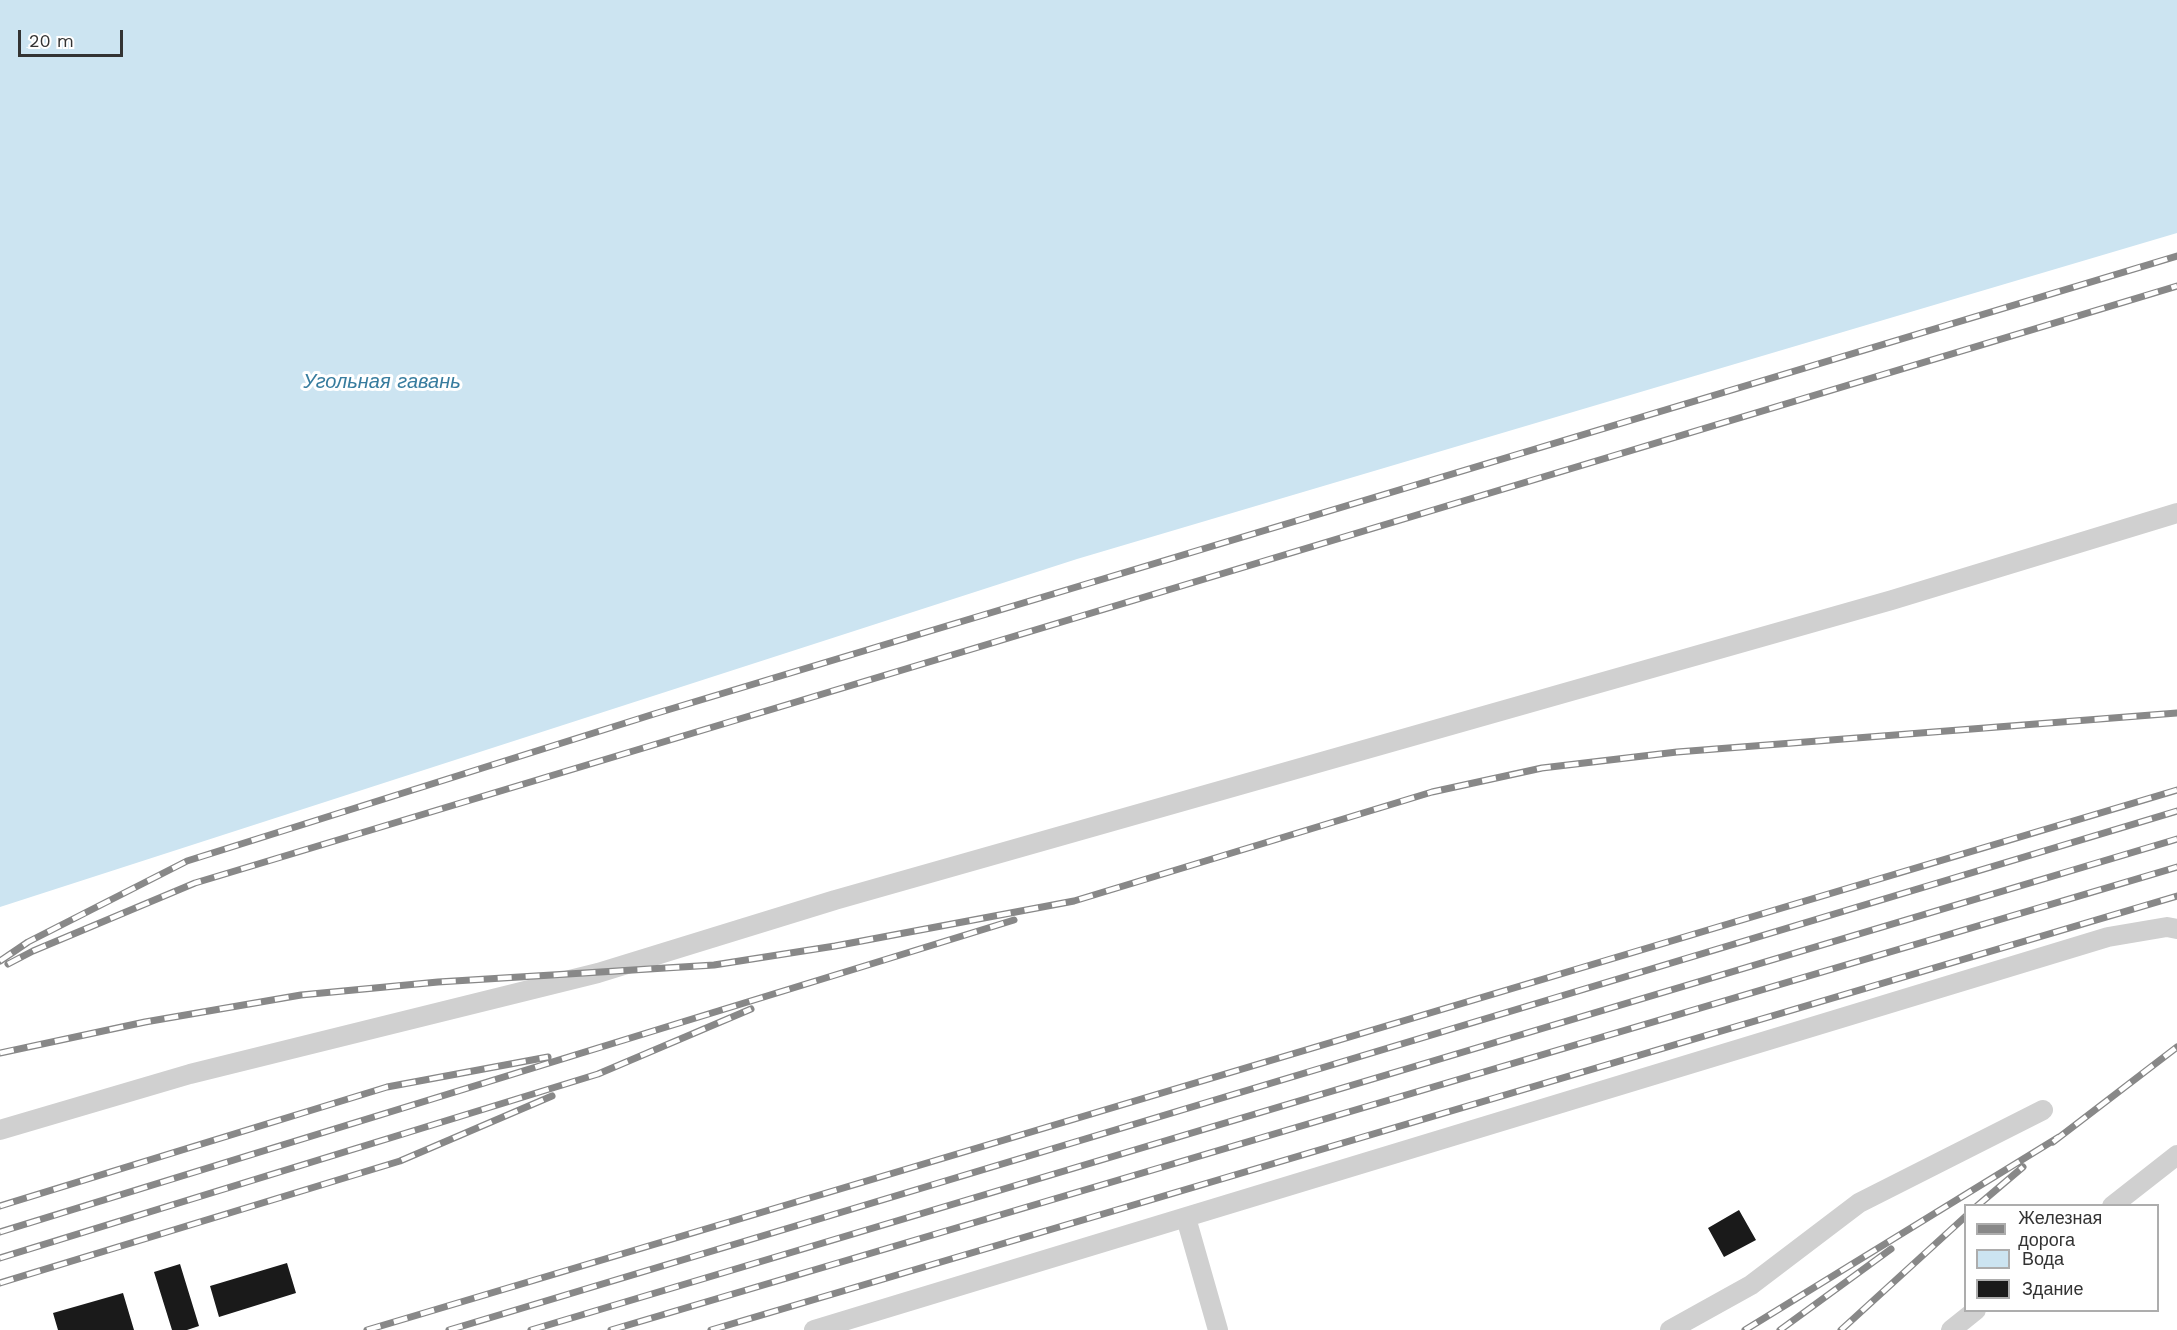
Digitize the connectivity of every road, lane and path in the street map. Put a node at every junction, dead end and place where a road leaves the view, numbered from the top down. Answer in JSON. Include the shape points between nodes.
{"nodes":[{"id":1,"x":2177,"y":513,"type":"edge"},
{"id":2,"x":2177,"y":929,"type":"edge"},
{"id":3,"x":2043,"y":1110,"type":"dead end"},
{"id":4,"x":0,"y":1130,"type":"edge"},
{"id":5,"x":2177,"y":1155,"type":"edge"},
{"id":6,"x":2115,"y":1204,"type":"edge"},
{"id":7,"x":1186,"y":1218,"type":"junction"},
{"id":8,"x":1975,"y":1312,"type":"edge"},
{"id":9,"x":814,"y":1330,"type":"edge"},
{"id":10,"x":1218,"y":1330,"type":"edge"},
{"id":11,"x":1670,"y":1330,"type":"edge"},
{"id":12,"x":1951,"y":1330,"type":"edge"}],
"edges":[{"from":1,"to":4,"type":"lane","via":[[1892,600],[835,900],[598,973],[190,1074]]},
{"from":2,"to":7,"type":"lane","via":[[2168,927],[2108,937]]},
{"from":3,"to":11,"type":"lane","via":[[1859,1203],[1751,1285]]},
{"from":5,"to":6,"type":"lane"},
{"from":7,"to":9,"type":"lane"},
{"from":7,"to":10,"type":"lane"},
{"from":8,"to":12,"type":"lane"}]}
